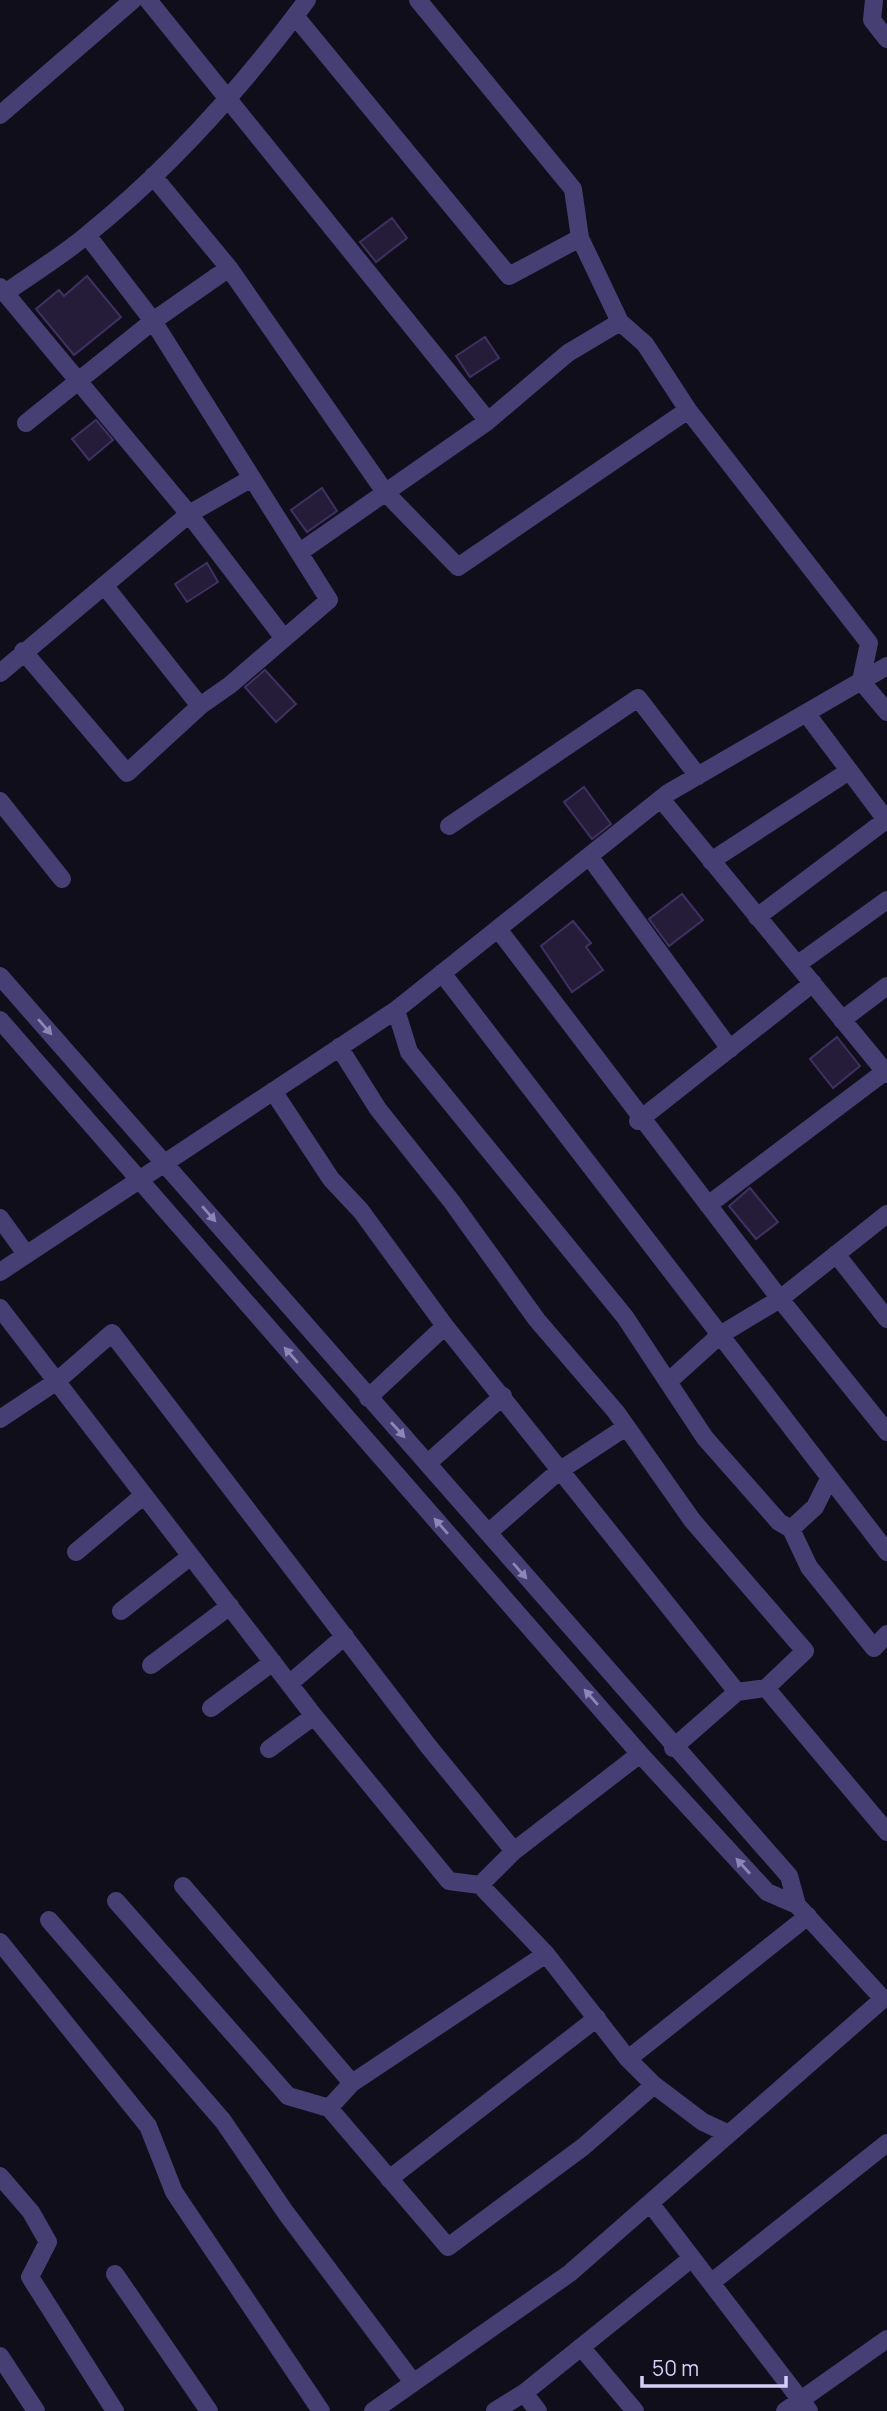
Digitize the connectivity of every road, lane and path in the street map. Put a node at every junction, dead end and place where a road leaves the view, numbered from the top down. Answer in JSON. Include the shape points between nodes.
{"nodes":[{"id":1,"x":133,"y":0,"type":"edge"},
{"id":2,"x":148,"y":0,"type":"edge"},
{"id":3,"x":307,"y":0,"type":"edge"},
{"id":4,"x":418,"y":0,"type":"edge"},
{"id":5,"x":874,"y":0,"type":"edge"},
{"id":6,"x":295,"y":16,"type":"junction"},
{"id":7,"x":887,"y":39,"type":"edge"},
{"id":8,"x":227,"y":98,"type":"junction"},
{"id":9,"x":0,"y":115,"type":"edge"},
{"id":10,"x":153,"y":176,"type":"junction"},
{"id":11,"x":88,"y":235,"type":"junction"},
{"id":12,"x":580,"y":238,"type":"junction"},
{"id":13,"x":229,"y":268,"type":"junction"},
{"id":14,"x":2,"y":290,"type":"edge"},
{"id":15,"x":153,"y":321,"type":"junction"},
{"id":16,"x":620,"y":322,"type":"junction"},
{"id":17,"x":79,"y":381,"type":"junction"},
{"id":18,"x":688,"y":410,"type":"junction"},
{"id":19,"x":488,"y":421,"type":"junction"},
{"id":20,"x":26,"y":423,"type":"dead end"},
{"id":21,"x":251,"y":478,"type":"junction"},
{"id":22,"x":385,"y":492,"type":"junction"},
{"id":23,"x":190,"y":514,"type":"junction"},
{"id":24,"x":300,"y":552,"type":"junction"},
{"id":25,"x":104,"y":586,"type":"junction"},
{"id":26,"x":283,"y":637,"type":"junction"},
{"id":27,"x":23,"y":651,"type":"junction"},
{"id":28,"x":887,"y":666,"type":"edge"},
{"id":29,"x":0,"y":673,"type":"edge"},
{"id":30,"x":861,"y":681,"type":"junction"},
{"id":31,"x":200,"y":706,"type":"junction"},
{"id":32,"x":887,"y":712,"type":"edge"},
{"id":33,"x":806,"y":713,"type":"junction"},
{"id":34,"x":849,"y":771,"type":"junction"},
{"id":35,"x":698,"y":776,"type":"junction"},
{"id":36,"x":661,"y":799,"type":"junction"},
{"id":37,"x":0,"y":801,"type":"edge"},
{"id":38,"x":887,"y":821,"type":"edge"},
{"id":39,"x":449,"y":826,"type":"dead end"},
{"id":40,"x":589,"y":856,"type":"junction"},
{"id":41,"x":712,"y":862,"type":"junction"},
{"id":42,"x":62,"y":879,"type":"dead end"},
{"id":43,"x":887,"y":900,"type":"edge"},
{"id":44,"x":757,"y":917,"type":"junction"},
{"id":45,"x":498,"y":929,"type":"junction"},
{"id":46,"x":798,"y":964,"type":"junction"},
{"id":47,"x":442,"y":973,"type":"junction"},
{"id":48,"x":0,"y":976,"type":"edge"},
{"id":49,"x":813,"y":983,"type":"junction"},
{"id":50,"x":887,"y":986,"type":"edge"},
{"id":51,"x":396,"y":1010,"type":"junction"},
{"id":52,"x":0,"y":1020,"type":"edge"},
{"id":53,"x":842,"y":1020,"type":"junction"},
{"id":54,"x":339,"y":1047,"type":"junction"},
{"id":55,"x":730,"y":1049,"type":"junction"},
{"id":56,"x":886,"y":1072,"type":"edge"},
{"id":57,"x":273,"y":1091,"type":"junction"},
{"id":58,"x":640,"y":1120,"type":"junction"},
{"id":59,"x":164,"y":1162,"type":"junction"},
{"id":60,"x":138,"y":1179,"type":"junction"},
{"id":61,"x":708,"y":1205,"type":"junction"},
{"id":62,"x":887,"y":1214,"type":"edge"},
{"id":63,"x":0,"y":1218,"type":"edge"},
{"id":64,"x":26,"y":1254,"type":"junction"},
{"id":65,"x":836,"y":1254,"type":"junction"},
{"id":66,"x":0,"y":1272,"type":"edge"},
{"id":67,"x":780,"y":1299,"type":"junction"},
{"id":68,"x":0,"y":1308,"type":"edge"},
{"id":69,"x":887,"y":1319,"type":"edge"},
{"id":70,"x":445,"y":1326,"type":"junction"},
{"id":71,"x":720,"y":1335,"type":"junction"},
{"id":72,"x":57,"y":1381,"type":"junction"},
{"id":73,"x":668,"y":1382,"type":"junction"},
{"id":74,"x":503,"y":1396,"type":"junction"},
{"id":75,"x":368,"y":1398,"type":"junction"},
{"id":76,"x":0,"y":1419,"type":"edge"},
{"id":77,"x":626,"y":1427,"type":"junction"},
{"id":78,"x":887,"y":1432,"type":"edge"},
{"id":79,"x":428,"y":1463,"type":"junction"},
{"id":80,"x":559,"y":1471,"type":"junction"},
{"id":81,"x":829,"y":1479,"type":"junction"},
{"id":82,"x":144,"y":1495,"type":"junction"},
{"id":83,"x":791,"y":1529,"type":"junction"},
{"id":84,"x":488,"y":1533,"type":"junction"},
{"id":85,"x":76,"y":1552,"type":"dead end"},
{"id":86,"x":887,"y":1552,"type":"edge"},
{"id":87,"x":191,"y":1556,"type":"junction"},
{"id":88,"x":230,"y":1606,"type":"junction"},
{"id":89,"x":121,"y":1611,"type":"dead end"},
{"id":90,"x":887,"y":1634,"type":"edge"},
{"id":91,"x":345,"y":1636,"type":"junction"},
{"id":92,"x":273,"y":1662,"type":"junction"},
{"id":93,"x":151,"y":1665,"type":"dead end"},
{"id":94,"x":289,"y":1684,"type":"junction"},
{"id":95,"x":766,"y":1688,"type":"junction"},
{"id":96,"x":737,"y":1692,"type":"junction"},
{"id":97,"x":211,"y":1708,"type":"dead end"},
{"id":98,"x":314,"y":1716,"type":"junction"},
{"id":99,"x":673,"y":1748,"type":"junction"},
{"id":100,"x":269,"y":1749,"type":"dead end"},
{"id":101,"x":640,"y":1754,"type":"junction"},
{"id":102,"x":887,"y":1832,"type":"edge"},
{"id":103,"x":514,"y":1851,"type":"junction"},
{"id":104,"x":480,"y":1885,"type":"junction"},
{"id":105,"x":183,"y":1886,"type":"dead end"},
{"id":106,"x":116,"y":1901,"type":"dead end"},
{"id":107,"x":802,"y":1911,"type":"junction"},
{"id":108,"x":49,"y":1920,"type":"dead end"},
{"id":109,"x":0,"y":1942,"type":"edge"},
{"id":110,"x":546,"y":1954,"type":"junction"},
{"id":111,"x":886,"y":1999,"type":"edge"},
{"id":112,"x":597,"y":2018,"type":"junction"},
{"id":113,"x":628,"y":2059,"type":"junction"},
{"id":114,"x":352,"y":2083,"type":"junction"},
{"id":115,"x":654,"y":2085,"type":"junction"},
{"id":116,"x":329,"y":2108,"type":"junction"},
{"id":117,"x":729,"y":2134,"type":"junction"},
{"id":118,"x":887,"y":2143,"type":"edge"},
{"id":119,"x":0,"y":2176,"type":"edge"},
{"id":120,"x":389,"y":2179,"type":"junction"},
{"id":121,"x":650,"y":2203,"type":"junction"},
{"id":122,"x":692,"y":2258,"type":"junction"},
{"id":123,"x":115,"y":2274,"type":"dead end"},
{"id":124,"x":712,"y":2282,"type":"junction"},
{"id":125,"x":887,"y":2339,"type":"edge"},
{"id":126,"x":581,"y":2347,"type":"junction"},
{"id":127,"x":0,"y":2356,"type":"edge"},
{"id":128,"x":412,"y":2381,"type":"junction"},
{"id":129,"x":524,"y":2393,"type":"junction"},
{"id":130,"x":805,"y":2406,"type":"edge"},
{"id":131,"x":36,"y":2411,"type":"edge"},
{"id":132,"x":115,"y":2411,"type":"edge"},
{"id":133,"x":209,"y":2411,"type":"edge"},
{"id":134,"x":321,"y":2411,"type":"edge"},
{"id":135,"x":373,"y":2411,"type":"edge"},
{"id":136,"x":495,"y":2411,"type":"edge"},
{"id":137,"x":538,"y":2411,"type":"edge"},
{"id":138,"x":635,"y":2411,"type":"edge"},
{"id":139,"x":785,"y":2411,"type":"edge"}],
"edges":[{"from":1,"to":9,"type":"street"},
{"from":2,"to":8,"type":"street"},
{"from":3,"to":6,"type":"street"},
{"from":4,"to":12,"type":"street","via":[[573,189]]},
{"from":5,"to":7,"type":"street","via":[[872,20]]},
{"from":6,"to":8,"type":"street"},
{"from":6,"to":12,"type":"street","via":[[509,276]]},
{"from":8,"to":10,"type":"street"},
{"from":8,"to":19,"type":"street"},
{"from":10,"to":11,"type":"street"},
{"from":10,"to":13,"type":"street"},
{"from":11,"to":14,"type":"street"},
{"from":11,"to":15,"type":"street"},
{"from":12,"to":16,"type":"street"},
{"from":13,"to":15,"type":"street"},
{"from":13,"to":22,"type":"street"},
{"from":14,"to":17,"type":"street"},
{"from":15,"to":17,"type":"street"},
{"from":15,"to":21,"type":"street"},
{"from":16,"to":18,"type":"street","via":[[645,344]]},
{"from":16,"to":19,"type":"street","via":[[568,353]]},
{"from":17,"to":20,"type":"street"},
{"from":17,"to":23,"type":"street"},
{"from":18,"to":22,"type":"street","via":[[457,567]]},
{"from":18,"to":30,"type":"street","via":[[869,643]]},
{"from":19,"to":22,"type":"street"},
{"from":21,"to":23,"type":"street"},
{"from":21,"to":24,"type":"street"},
{"from":22,"to":24,"type":"street"},
{"from":23,"to":25,"type":"street"},
{"from":23,"to":26,"type":"street"},
{"from":24,"to":26,"type":"street","via":[[329,600]]},
{"from":25,"to":27,"type":"street"},
{"from":25,"to":31,"type":"street"},
{"from":26,"to":31,"type":"street"},
{"from":27,"to":29,"type":"street"},
{"from":27,"to":31,"type":"street","via":[[127,774]]},
{"from":28,"to":30,"type":"street"},
{"from":30,"to":32,"type":"street"},
{"from":30,"to":33,"type":"street"},
{"from":33,"to":34,"type":"street"},
{"from":33,"to":35,"type":"street"},
{"from":34,"to":38,"type":"street"},
{"from":34,"to":41,"type":"street"},
{"from":35,"to":36,"type":"street"},
{"from":35,"to":39,"type":"street","via":[[638,698]]},
{"from":36,"to":40,"type":"street"},
{"from":36,"to":41,"type":"street"},
{"from":37,"to":42,"type":"street"},
{"from":38,"to":44,"type":"street"},
{"from":40,"to":45,"type":"street"},
{"from":40,"to":55,"type":"street"},
{"from":41,"to":44,"type":"street"},
{"from":43,"to":46,"type":"street"},
{"from":44,"to":46,"type":"street"},
{"from":45,"to":47,"type":"street"},
{"from":45,"to":58,"type":"street"},
{"from":46,"to":49,"type":"street"},
{"from":47,"to":51,"type":"street"},
{"from":47,"to":71,"type":"street"},
{"from":48,"to":59,"type":"street","one_way":true},
{"from":49,"to":53,"type":"street"},
{"from":49,"to":55,"type":"street"},
{"from":50,"to":53,"type":"street"},
{"from":51,"to":54,"type":"street"},
{"from":51,"to":73,"type":"street","via":[[409,1052],[625,1317]]},
{"from":52,"to":60,"type":"street"},
{"from":53,"to":56,"type":"street"},
{"from":54,"to":57,"type":"street"},
{"from":54,"to":77,"type":"street","via":[[378,1109],[537,1320]]},
{"from":55,"to":58,"type":"street"},
{"from":56,"to":61,"type":"street"},
{"from":57,"to":59,"type":"street"},
{"from":57,"to":70,"type":"street","via":[[331,1179],[361,1211]]},
{"from":58,"to":61,"type":"street"},
{"from":59,"to":60,"type":"street"},
{"from":59,"to":75,"type":"street","one_way":true},
{"from":60,"to":64,"type":"street"},
{"from":101,"to":60,"type":"street","one_way":true},
{"from":61,"to":67,"type":"street"},
{"from":62,"to":65,"type":"street"},
{"from":63,"to":64,"type":"street"},
{"from":64,"to":66,"type":"street"},
{"from":65,"to":67,"type":"street"},
{"from":65,"to":69,"type":"street"},
{"from":67,"to":71,"type":"street"},
{"from":67,"to":78,"type":"street"},
{"from":68,"to":72,"type":"street"},
{"from":70,"to":74,"type":"street"},
{"from":70,"to":75,"type":"street"},
{"from":71,"to":73,"type":"street"},
{"from":71,"to":81,"type":"street"},
{"from":72,"to":76,"type":"street"},
{"from":72,"to":82,"type":"street"},
{"from":72,"to":91,"type":"street","via":[[112,1333]]},
{"from":73,"to":83,"type":"street","via":[[705,1437],[779,1522]]},
{"from":74,"to":79,"type":"street"},
{"from":74,"to":80,"type":"street"},
{"from":75,"to":79,"type":"street","one_way":true},
{"from":77,"to":80,"type":"street"},
{"from":77,"to":95,"type":"street","via":[[692,1520],[805,1651]]},
{"from":79,"to":84,"type":"street"},
{"from":80,"to":84,"type":"street"},
{"from":80,"to":96,"type":"street"},
{"from":81,"to":83,"type":"street","via":[[815,1507]]},
{"from":81,"to":86,"type":"street"},
{"from":82,"to":85,"type":"street"},
{"from":82,"to":87,"type":"street"},
{"from":83,"to":90,"type":"street","via":[[809,1567],[874,1648]]},
{"from":84,"to":99,"type":"street","one_way":true},
{"from":87,"to":88,"type":"street"},
{"from":87,"to":89,"type":"street"},
{"from":88,"to":92,"type":"street"},
{"from":88,"to":93,"type":"street"},
{"from":91,"to":94,"type":"street"},
{"from":91,"to":103,"type":"street"},
{"from":92,"to":94,"type":"street"},
{"from":92,"to":97,"type":"street"},
{"from":94,"to":98,"type":"street"},
{"from":95,"to":96,"type":"street"},
{"from":95,"to":102,"type":"street"},
{"from":96,"to":99,"type":"street"},
{"from":98,"to":100,"type":"street"},
{"from":98,"to":104,"type":"street","via":[[449,1881]]},
{"from":99,"to":107,"type":"street","via":[[789,1876]]},
{"from":101,"to":103,"type":"street"},
{"from":107,"to":101,"type":"street","one_way":true,"via":[[767,1892]]},
{"from":103,"to":104,"type":"street"},
{"from":104,"to":110,"type":"street"},
{"from":105,"to":114,"type":"street"},
{"from":106,"to":116,"type":"street","via":[[288,2096]]},
{"from":107,"to":111,"type":"street"},
{"from":107,"to":113,"type":"street"},
{"from":108,"to":128,"type":"street","via":[[223,2121]]},
{"from":109,"to":134,"type":"street","via":[[148,2126],[174,2192]]},
{"from":110,"to":112,"type":"street"},
{"from":110,"to":114,"type":"street"},
{"from":111,"to":117,"type":"street"},
{"from":112,"to":113,"type":"street"},
{"from":112,"to":120,"type":"street"},
{"from":113,"to":115,"type":"street"},
{"from":114,"to":116,"type":"street"},
{"from":115,"to":117,"type":"street","via":[[703,2122]]},
{"from":115,"to":120,"type":"street","via":[[583,2147],[448,2247]]},
{"from":116,"to":120,"type":"street"},
{"from":117,"to":121,"type":"street"},
{"from":118,"to":124,"type":"street"},
{"from":119,"to":132,"type":"street","via":[[31,2212],[48,2242],[30,2277]]},
{"from":121,"to":122,"type":"street"},
{"from":121,"to":128,"type":"street","via":[[570,2273]]},
{"from":122,"to":124,"type":"street"},
{"from":122,"to":126,"type":"street"},
{"from":123,"to":133,"type":"street"},
{"from":124,"to":130,"type":"street"},
{"from":125,"to":130,"type":"street"},
{"from":126,"to":129,"type":"street"},
{"from":126,"to":138,"type":"street"},
{"from":127,"to":131,"type":"street"},
{"from":128,"to":135,"type":"street"},
{"from":129,"to":136,"type":"street"},
{"from":129,"to":137,"type":"street"},
{"from":130,"to":139,"type":"street"}]}
